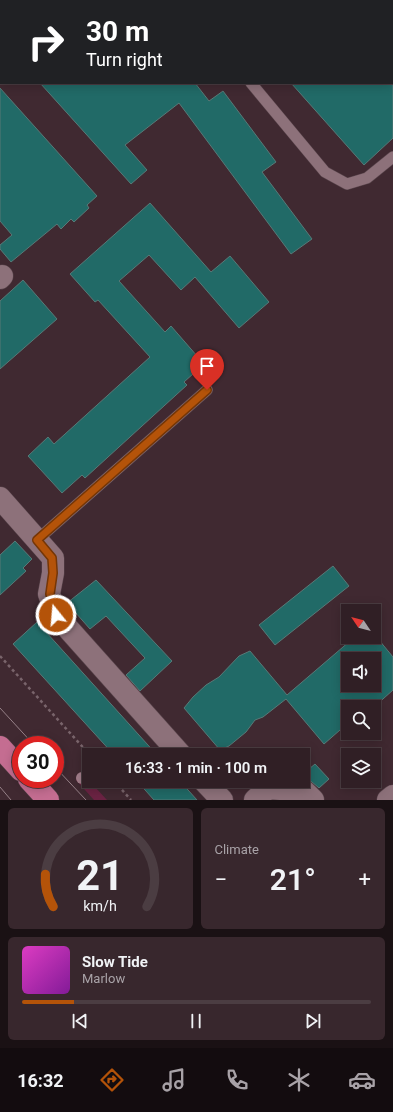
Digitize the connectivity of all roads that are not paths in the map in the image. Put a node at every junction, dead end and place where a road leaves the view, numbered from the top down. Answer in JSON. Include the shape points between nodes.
{"nodes":[{"id":1,"x":252,"y":84,"type":"edge"},
{"id":2,"x":393,"y":157,"type":"edge"},
{"id":3,"x":207,"y":390,"type":"dead end"},
{"id":4,"x":0,"y":498,"type":"edge"},
{"id":5,"x":37,"y":540,"type":"junction"},
{"id":6,"x":0,"y":747,"type":"edge"},
{"id":7,"x":175,"y":748,"type":"edge"},
{"id":8,"x":12,"y":760,"type":"edge"},
{"id":9,"x":37,"y":788,"type":"edge"},
{"id":10,"x":211,"y":788,"type":"edge"},
{"id":11,"x":393,"y":796,"type":"edge"},
{"id":12,"x":48,"y":800,"type":"edge"},
{"id":13,"x":222,"y":800,"type":"edge"},
{"id":14,"x":255,"y":800,"type":"edge"},
{"id":15,"x":313,"y":800,"type":"edge"},
{"id":16,"x":388,"y":800,"type":"edge"}],
"edges":[{"from":1,"to":2,"type":"lane","via":[[325,172],[347,184],[367,178]]},
{"from":3,"to":5,"type":"lane"},
{"from":4,"to":5,"type":"street"},
{"from":5,"to":7,"type":"street","via":[[52,558],[50,594],[56,615]]},
{"from":6,"to":8,"type":"main road"},
{"from":9,"to":12,"type":"main road"},
{"from":10,"to":13,"type":"street"},
{"from":11,"to":16,"type":"street"},
{"from":14,"to":15,"type":"street","via":[[268,788],[304,791]]}]}
